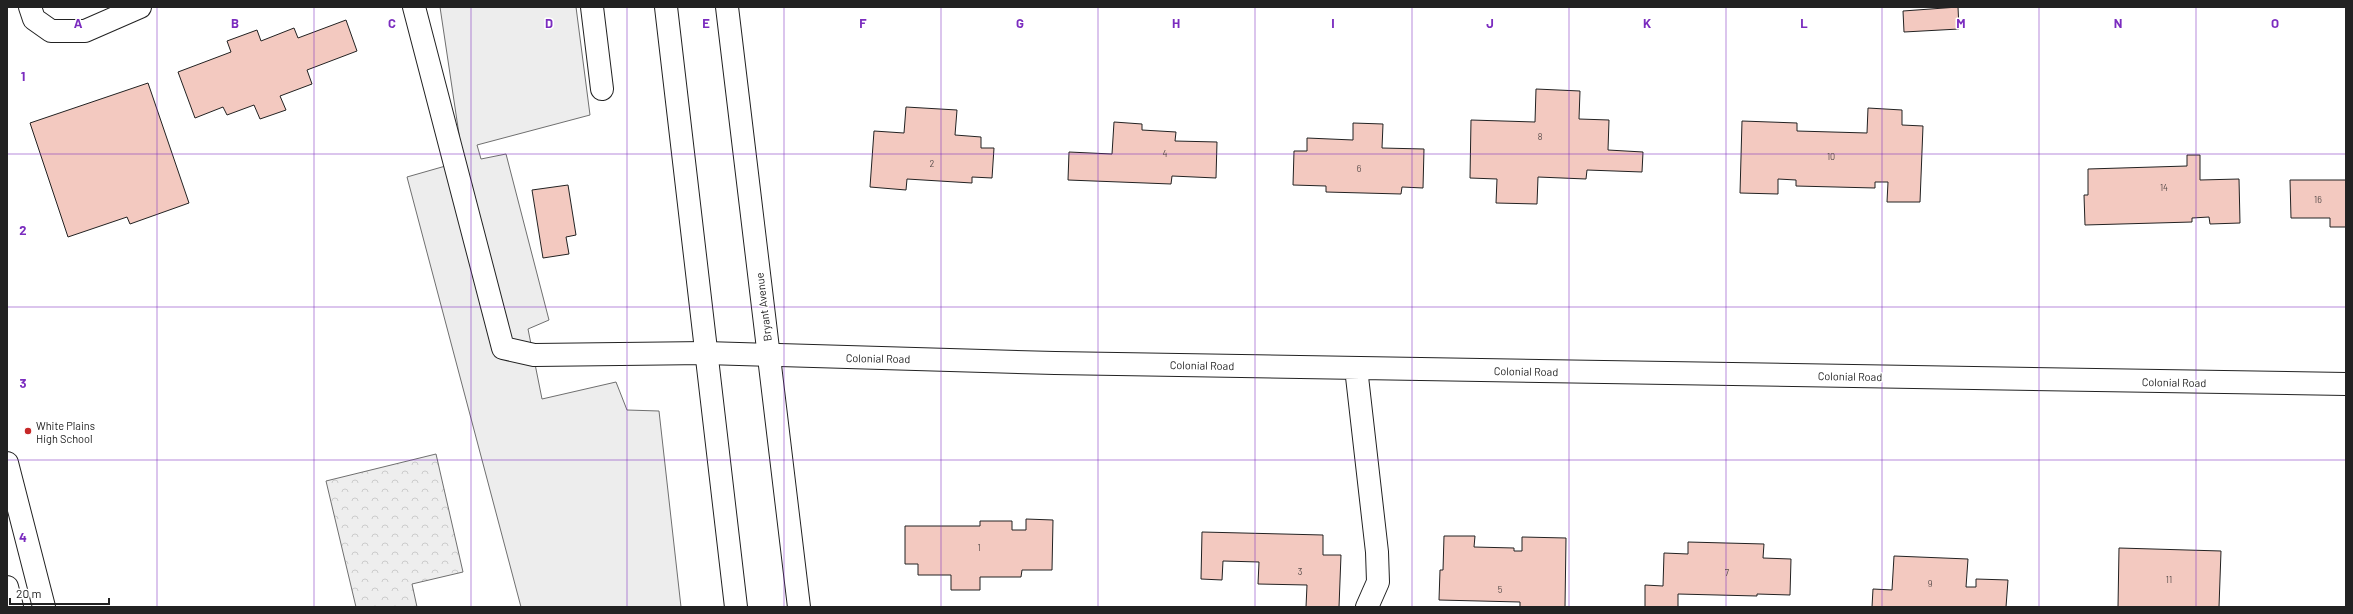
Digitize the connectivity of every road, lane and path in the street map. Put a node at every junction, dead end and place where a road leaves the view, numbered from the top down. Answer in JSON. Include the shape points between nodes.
{"nodes":[{"id":1,"x":30,"y":7,"type":"edge"},
{"id":2,"x":140,"y":7,"type":"edge"},
{"id":3,"x":414,"y":7,"type":"edge"},
{"id":4,"x":592,"y":7,"type":"edge"},
{"id":5,"x":666,"y":7,"type":"edge"},
{"id":6,"x":727,"y":7,"type":"edge"},
{"id":7,"x":602,"y":89,"type":"dead end"},
{"id":8,"x":706,"y":353,"type":"junction"},
{"id":9,"x":769,"y":356,"type":"junction"},
{"id":10,"x":1356,"y":368,"type":"junction"},
{"id":11,"x":2346,"y":384,"type":"edge"},
{"id":12,"x":7,"y":463,"type":"edge"},
{"id":13,"x":7,"y":587,"type":"edge"},
{"id":14,"x":12,"y":607,"type":"edge"},
{"id":15,"x":44,"y":607,"type":"edge"},
{"id":16,"x":736,"y":607,"type":"edge"},
{"id":17,"x":799,"y":607,"type":"edge"},
{"id":18,"x":1367,"y":607,"type":"edge"}],
"edges":[{"from":1,"to":2,"type":"street","via":[[34,19],[51,31],[85,30]]},
{"from":3,"to":8,"type":"street","name":"Colonial Road","via":[[503,348],[534,355]]},
{"from":4,"to":7,"type":"street"},
{"from":5,"to":8,"type":"street"},
{"from":6,"to":9,"type":"street","name":"Bryant Avenue"},
{"from":8,"to":9,"type":"street","name":"Colonial Road"},
{"from":8,"to":16,"type":"street"},
{"from":9,"to":10,"type":"street","name":"Colonial Road"},
{"from":9,"to":17,"type":"street","name":"Bryant Avenue"},
{"from":10,"to":11,"type":"street","name":"Colonial Road"},
{"from":10,"to":18,"type":"street","via":[[1377,552],[1378,582]]},
{"from":12,"to":15,"type":"street"},
{"from":13,"to":14,"type":"street"}]}
